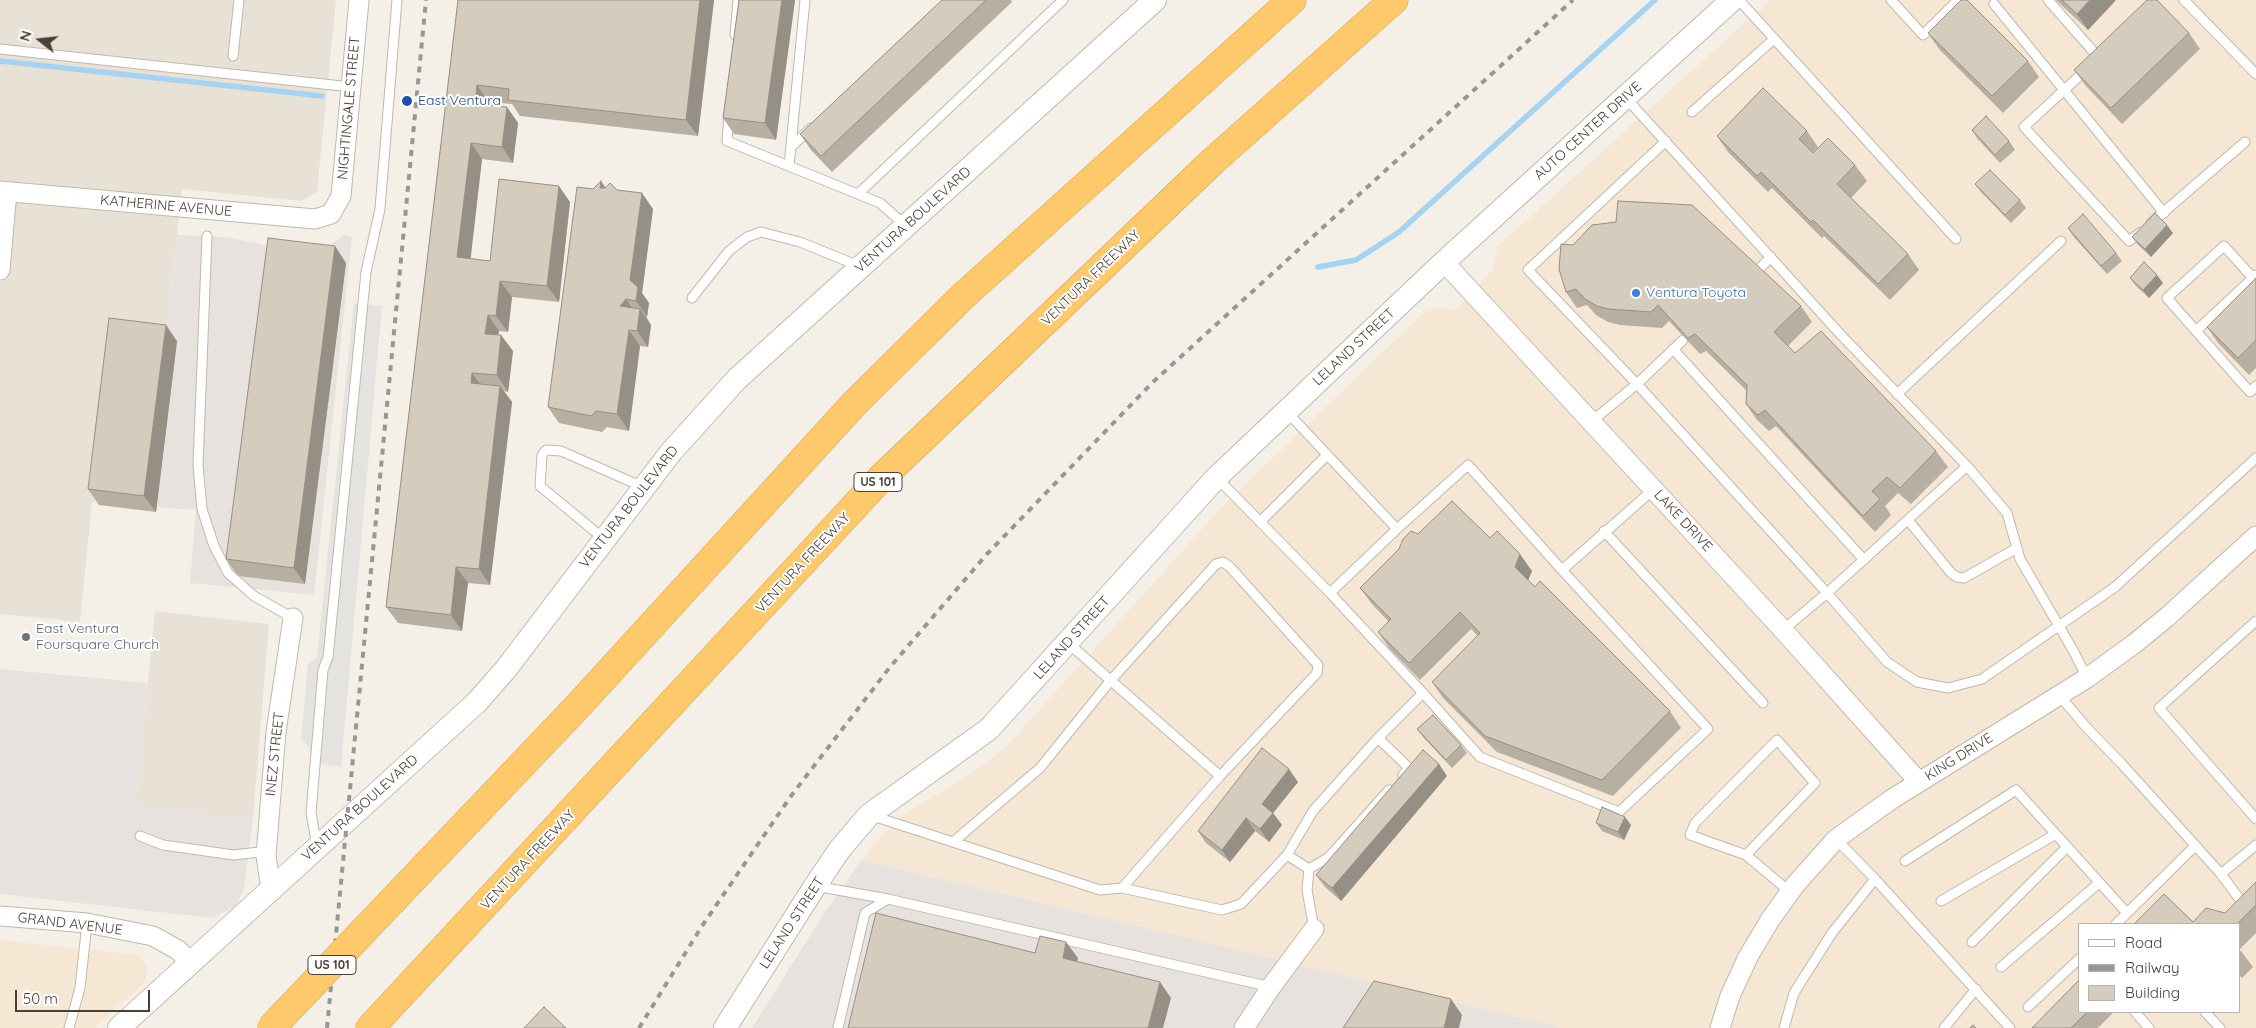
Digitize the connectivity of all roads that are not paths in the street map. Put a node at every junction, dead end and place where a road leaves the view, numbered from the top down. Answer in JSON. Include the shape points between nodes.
{"nodes":[{"id":1,"x":239,"y":0,"type":"edge"},
{"id":2,"x":360,"y":0,"type":"edge"},
{"id":3,"x":397,"y":0,"type":"edge"},
{"id":4,"x":738,"y":0,"type":"edge"},
{"id":5,"x":805,"y":0,"type":"edge"},
{"id":6,"x":1063,"y":0,"type":"edge"},
{"id":7,"x":1154,"y":0,"type":"edge"},
{"id":8,"x":1292,"y":0,"type":"edge"},
{"id":9,"x":1394,"y":0,"type":"edge"},
{"id":10,"x":1732,"y":0,"type":"edge"},
{"id":11,"x":1740,"y":0,"type":"edge"},
{"id":12,"x":1891,"y":0,"type":"edge"},
{"id":13,"x":1958,"y":0,"type":"edge"},
{"id":14,"x":2048,"y":0,"type":"edge"},
{"id":15,"x":2184,"y":0,"type":"edge"},
{"id":16,"x":1994,"y":4,"type":"dead end"},
{"id":17,"x":1774,"y":39,"type":"junction"},
{"id":18,"x":734,"y":47,"type":"edge"},
{"id":19,"x":0,"y":49,"type":"edge"},
{"id":20,"x":233,"y":56,"type":"dead end"},
{"id":21,"x":2256,"y":74,"type":"edge"},
{"id":22,"x":351,"y":87,"type":"junction"},
{"id":23,"x":2065,"y":90,"type":"junction"},
{"id":24,"x":1625,"y":97,"type":"junction"},
{"id":25,"x":730,"y":104,"type":"edge"},
{"id":26,"x":1692,"y":112,"type":"dead end"},
{"id":27,"x":819,"y":121,"type":"edge"},
{"id":28,"x":1666,"y":141,"type":"junction"},
{"id":29,"x":2245,"y":142,"type":"dead end"},
{"id":30,"x":791,"y":147,"type":"junction"},
{"id":31,"x":789,"y":166,"type":"junction"},
{"id":32,"x":4,"y":191,"type":"edge"},
{"id":33,"x":858,"y":194,"type":"junction"},
{"id":34,"x":2164,"y":213,"type":"junction"},
{"id":35,"x":331,"y":214,"type":"joint"},
{"id":36,"x":906,"y":226,"type":"junction"},
{"id":37,"x":207,"y":236,"type":"dead end"},
{"id":38,"x":1956,"y":239,"type":"dead end"},
{"id":39,"x":2061,"y":241,"type":"dead end"},
{"id":40,"x":1771,"y":257,"type":"junction"},
{"id":41,"x":1444,"y":262,"type":"junction"},
{"id":42,"x":861,"y":267,"type":"junction"},
{"id":43,"x":0,"y":270,"type":"edge"},
{"id":44,"x":1757,"y":270,"type":"edge"},
{"id":45,"x":2255,"y":277,"type":"edge"},
{"id":46,"x":692,"y":298,"type":"dead end"},
{"id":47,"x":2196,"y":331,"type":"junction"},
{"id":48,"x":1683,"y":340,"type":"edge"},
{"id":49,"x":1673,"y":349,"type":"junction"},
{"id":50,"x":1637,"y":384,"type":"junction"},
{"id":51,"x":2256,"y":386,"type":"edge"},
{"id":52,"x":1897,"y":394,"type":"junction"},
{"id":53,"x":1286,"y":411,"type":"junction"},
{"id":54,"x":1592,"y":421,"type":"junction"},
{"id":55,"x":1327,"y":455,"type":"junction"},
{"id":56,"x":2256,"y":458,"type":"edge"},
{"id":57,"x":1967,"y":466,"type":"junction"},
{"id":58,"x":1216,"y":478,"type":"junction"},
{"id":59,"x":644,"y":487,"type":"junction"},
{"id":60,"x":1654,"y":490,"type":"junction"},
{"id":61,"x":1908,"y":520,"type":"junction"},
{"id":62,"x":1260,"y":522,"type":"junction"},
{"id":63,"x":1397,"y":529,"type":"junction"},
{"id":64,"x":1604,"y":531,"type":"junction"},
{"id":65,"x":2256,"y":536,"type":"edge"},
{"id":66,"x":604,"y":538,"type":"junction"},
{"id":67,"x":2017,"y":548,"type":"junction"},
{"id":68,"x":1864,"y":560,"type":"junction"},
{"id":69,"x":1562,"y":570,"type":"junction"},
{"id":70,"x":1827,"y":592,"type":"junction"},
{"id":71,"x":1330,"y":593,"type":"junction"},
{"id":72,"x":293,"y":618,"type":"joint"},
{"id":73,"x":2256,"y":621,"type":"edge"},
{"id":74,"x":2060,"y":627,"type":"junction"},
{"id":75,"x":1783,"y":630,"type":"junction"},
{"id":76,"x":1068,"y":643,"type":"junction"},
{"id":77,"x":2087,"y":678,"type":"junction"},
{"id":78,"x":1111,"y":680,"type":"junction"},
{"id":79,"x":1423,"y":693,"type":"junction"},
{"id":80,"x":2059,"y":695,"type":"junction"},
{"id":81,"x":1763,"y":703,"type":"dead end"},
{"id":82,"x":1378,"y":738,"type":"junction"},
{"id":83,"x":1220,"y":776,"type":"junction"},
{"id":84,"x":1918,"y":782,"type":"junction"},
{"id":85,"x":868,"y":815,"type":"junction"},
{"id":86,"x":2256,"y":819,"type":"edge"},
{"id":87,"x":2056,"y":834,"type":"junction"},
{"id":88,"x":140,"y":836,"type":"dead end"},
{"id":89,"x":1836,"y":839,"type":"junction"},
{"id":90,"x":953,"y":842,"type":"junction"},
{"id":91,"x":2256,"y":845,"type":"edge"},
{"id":92,"x":317,"y":846,"type":"junction"},
{"id":93,"x":2195,"y":846,"type":"junction"},
{"id":94,"x":2067,"y":847,"type":"junction"},
{"id":95,"x":266,"y":850,"type":"junction"},
{"id":96,"x":1746,"y":855,"type":"junction"},
{"id":97,"x":1287,"y":856,"type":"junction"},
{"id":98,"x":1905,"y":861,"type":"dead end"},
{"id":99,"x":1309,"y":868,"type":"junction"},
{"id":100,"x":2221,"y":874,"type":"junction"},
{"id":101,"x":1875,"y":879,"type":"junction"},
{"id":102,"x":2099,"y":883,"type":"junction"},
{"id":103,"x":815,"y":886,"type":"junction"},
{"id":104,"x":1122,"y":888,"type":"junction"},
{"id":105,"x":271,"y":889,"type":"junction"},
{"id":106,"x":1790,"y":892,"type":"junction"},
{"id":107,"x":888,"y":899,"type":"junction"},
{"id":108,"x":1941,"y":901,"type":"dead end"},
{"id":109,"x":2248,"y":911,"type":"edge"},
{"id":110,"x":2127,"y":913,"type":"junction"},
{"id":111,"x":0,"y":916,"type":"edge"},
{"id":112,"x":87,"y":923,"type":"junction"},
{"id":113,"x":2117,"y":923,"type":"edge"},
{"id":114,"x":1314,"y":929,"type":"joint"},
{"id":115,"x":1972,"y":942,"type":"dead end"},
{"id":116,"x":2078,"y":960,"type":"edge"},
{"id":117,"x":191,"y":963,"type":"junction"},
{"id":118,"x":2001,"y":967,"type":"dead end"},
{"id":119,"x":1271,"y":987,"type":"junction"},
{"id":120,"x":1976,"y":989,"type":"junction"},
{"id":121,"x":2028,"y":1007,"type":"dead end"},
{"id":122,"x":2136,"y":1013,"type":"edge"},
{"id":123,"x":2206,"y":1013,"type":"edge"},
{"id":124,"x":68,"y":1028,"type":"edge"},
{"id":125,"x":119,"y":1028,"type":"edge"},
{"id":126,"x":271,"y":1028,"type":"edge"},
{"id":127,"x":370,"y":1028,"type":"edge"},
{"id":128,"x":725,"y":1028,"type":"edge"},
{"id":129,"x":838,"y":1028,"type":"edge"},
{"id":130,"x":1244,"y":1028,"type":"edge"},
{"id":131,"x":1720,"y":1028,"type":"edge"},
{"id":132,"x":1784,"y":1028,"type":"edge"},
{"id":133,"x":1944,"y":1028,"type":"edge"},
{"id":134,"x":2010,"y":1028,"type":"edge"},
{"id":135,"x":2149,"y":1028,"type":"edge"},
{"id":136,"x":2220,"y":1028,"type":"edge"}],
"edges":[{"from":1,"to":20,"type":"lane"},
{"from":2,"to":22,"type":"street","name":"NIGHTINGALE STREET"},
{"from":3,"to":92,"type":"lane","via":[[380,209],[368,257],[328,657],[323,670],[311,813]]},
{"from":4,"to":18,"type":"lane"},
{"from":5,"to":30,"type":"lane"},
{"from":6,"to":33,"type":"lane"},
{"from":7,"to":36,"type":"street","name":"VENTURA BOULEVARD"},
{"from":8,"to":126,"type":"highway","number":"US 101","bridge":true,"via":[[962,297],[854,404],[577,707]]},
{"from":9,"to":127,"type":"highway","name":"VENTURA FREEWAY","number":"US 101","via":[[1213,161],[880,480]]},
{"from":10,"to":24,"type":"street","name":"AUTO CENTER DRIVE"},
{"from":11,"to":17,"type":"lane"},
{"from":12,"to":13,"type":"lane","via":[[1923,34]]},
{"from":14,"to":23,"type":"lane","via":[[2102,55]]},
{"from":15,"to":21,"type":"lane"},
{"from":16,"to":23,"type":"lane"},
{"from":17,"to":26,"type":"lane"},
{"from":17,"to":38,"type":"lane"},
{"from":19,"to":22,"type":"lane"},
{"from":22,"to":35,"type":"street","name":"NIGHTINGALE STREET","via":[[341,196]]},
{"from":23,"to":34,"type":"lane"},
{"from":23,"to":34,"type":"lane","via":[[2024,127],[2129,241]]},
{"from":24,"to":28,"type":"lane"},
{"from":24,"to":41,"type":"street","name":"AUTO CENTER DRIVE"},
{"from":25,"to":31,"type":"lane","via":[[727,141]]},
{"from":27,"to":30,"type":"lane"},
{"from":28,"to":40,"type":"lane"},
{"from":28,"to":50,"type":"lane","via":[[1528,270]]},
{"from":29,"to":34,"type":"lane"},
{"from":30,"to":31,"type":"lane"},
{"from":31,"to":33,"type":"lane"},
{"from":32,"to":35,"type":"street","name":"KATHERINE AVENUE","via":[[315,219]]},
{"from":32,"to":43,"type":"street"},
{"from":33,"to":36,"type":"lane","via":[[880,202]]},
{"from":36,"to":42,"type":"street","name":"VENTURA BOULEVARD"},
{"from":37,"to":72,"type":"lane","via":[[198,465],[202,509],[214,546],[228,573],[254,596]]},
{"from":39,"to":52,"type":"lane"},
{"from":40,"to":44,"type":"lane"},
{"from":40,"to":52,"type":"lane"},
{"from":41,"to":53,"type":"street","name":"LELAND STREET"},
{"from":41,"to":54,"type":"street","name":"LAKE DRIVE"},
{"from":42,"to":46,"type":"lane","via":[[800,242],[761,232],[748,237],[729,252]]},
{"from":42,"to":59,"type":"street","name":"VENTURA BOULEVARD","via":[[737,379],[703,414]]},
{"from":45,"to":47,"type":"lane"},
{"from":45,"to":47,"type":"lane","via":[[2224,246],[2168,298]]},
{"from":47,"to":51,"type":"lane","via":[[2250,392]]},
{"from":48,"to":49,"type":"lane"},
{"from":49,"to":50,"type":"lane"},
{"from":49,"to":68,"type":"lane"},
{"from":50,"to":54,"type":"lane"},
{"from":50,"to":70,"type":"lane"},
{"from":52,"to":57,"type":"lane"},
{"from":53,"to":55,"type":"lane"},
{"from":53,"to":58,"type":"street","name":"LELAND STREET"},
{"from":54,"to":60,"type":"street","name":"LAKE DRIVE"},
{"from":55,"to":62,"type":"lane"},
{"from":55,"to":63,"type":"lane"},
{"from":56,"to":74,"type":"lane","via":[[2115,587]]},
{"from":57,"to":61,"type":"lane"},
{"from":57,"to":67,"type":"lane","via":[[2007,513]]},
{"from":58,"to":62,"type":"lane"},
{"from":58,"to":76,"type":"street","name":"LELAND STREET"},
{"from":59,"to":66,"type":"street","name":"VENTURA BOULEVARD"},
{"from":59,"to":66,"type":"lane","via":[[561,451],[546,450],[542,455],[540,486]]},
{"from":60,"to":64,"type":"lane"},
{"from":60,"to":75,"type":"street","name":"LAKE DRIVE"},
{"from":61,"to":67,"type":"lane","via":[[1957,577],[1964,578]]},
{"from":61,"to":68,"type":"lane"},
{"from":62,"to":71,"type":"lane"},
{"from":63,"to":69,"type":"lane","via":[[1468,465]]},
{"from":63,"to":71,"type":"lane"},
{"from":64,"to":69,"type":"lane"},
{"from":64,"to":81,"type":"lane"},
{"from":65,"to":77,"type":"street","name":"KING DRIVE","via":[[2168,617]]},
{"from":66,"to":92,"type":"street","name":"VENTURA BOULEVARD","via":[[478,702]]},
{"from":67,"to":74,"type":"lane","via":[[2020,559]]},
{"from":68,"to":70,"type":"lane"},
{"from":69,"to":79,"type":"lane","via":[[1708,728],[1620,812],[1480,757]]},
{"from":70,"to":74,"type":"lane","via":[[1887,662],[1918,682],[1948,688],[1982,679]]},
{"from":70,"to":75,"type":"lane"},
{"from":71,"to":79,"type":"lane"},
{"from":72,"to":95,"type":"street","name":"INEZ STREET","via":[[276,732]]},
{"from":73,"to":86,"type":"lane","via":[[2159,708]]},
{"from":74,"to":77,"type":"lane"},
{"from":75,"to":84,"type":"street","name":"LAKE DRIVE"},
{"from":76,"to":78,"type":"lane"},
{"from":76,"to":85,"type":"street","name":"LELAND STREET","via":[[989,730]]},
{"from":77,"to":80,"type":"street","name":"KING DRIVE"},
{"from":78,"to":83,"type":"lane"},
{"from":78,"to":83,"type":"lane","via":[[1216,564],[1223,562],[1230,567],[1318,665],[1317,673]]},
{"from":78,"to":90,"type":"lane","via":[[1040,768]]},
{"from":79,"to":82,"type":"lane"},
{"from":80,"to":84,"type":"street","name":"KING DRIVE"},
{"from":80,"to":93,"type":"lane"},
{"from":82,"to":97,"type":"lane","via":[[1313,811]]},
{"from":82,"to":99,"type":"lane","via":[[1409,768],[1329,857]]},
{"from":83,"to":104,"type":"lane"},
{"from":84,"to":89,"type":"street","name":"KING DRIVE"},
{"from":85,"to":90,"type":"lane"},
{"from":85,"to":103,"type":"street","name":"LELAND STREET"},
{"from":87,"to":94,"type":"lane"},
{"from":87,"to":98,"type":"lane","via":[[2016,790]]},
{"from":87,"to":108,"type":"lane"},
{"from":88,"to":95,"type":"lane","via":[[163,845],[234,855]]},
{"from":89,"to":101,"type":"lane"},
{"from":89,"to":106,"type":"street","name":"KING DRIVE"},
{"from":90,"to":104,"type":"lane","via":[[1100,890]]},
{"from":91,"to":100,"type":"lane"},
{"from":92,"to":105,"type":"street","name":"VENTURA BOULEVARD"},
{"from":93,"to":100,"type":"lane"},
{"from":93,"to":110,"type":"lane"},
{"from":94,"to":102,"type":"lane"},
{"from":94,"to":115,"type":"lane"},
{"from":95,"to":105,"type":"street","name":"INEZ STREET"},
{"from":96,"to":96,"type":"lane","via":[[1690,835],[1694,823],[1776,740],[1815,784]]},
{"from":96,"to":106,"type":"lane"},
{"from":97,"to":99,"type":"lane"},
{"from":97,"to":104,"type":"lane","via":[[1241,904],[1222,910]]},
{"from":99,"to":114,"type":"lane","via":[[1307,890]]},
{"from":100,"to":109,"type":"lane"},
{"from":101,"to":120,"type":"lane"},
{"from":101,"to":132,"type":"lane","via":[[1832,933],[1794,993]]},
{"from":102,"to":110,"type":"lane"},
{"from":102,"to":118,"type":"lane"},
{"from":103,"to":107,"type":"lane"},
{"from":103,"to":128,"type":"street","name":"LELAND STREET"},
{"from":105,"to":117,"type":"street","name":"VENTURA BOULEVARD"},
{"from":106,"to":131,"type":"street","name":"KING DRIVE","via":[[1748,956]]},
{"from":107,"to":119,"type":"lane"},
{"from":107,"to":129,"type":"lane","via":[[865,914]]},
{"from":110,"to":113,"type":"lane"},
{"from":111,"to":112,"type":"street","name":"GRAND AVENUE"},
{"from":112,"to":117,"type":"street","name":"GRAND AVENUE","via":[[153,936],[178,950]]},
{"from":112,"to":124,"type":"lane","via":[[80,988]]},
{"from":114,"to":119,"type":"street"},
{"from":116,"to":121,"type":"lane"},
{"from":117,"to":125,"type":"street","name":"VENTURA BOULEVARD"},
{"from":119,"to":130,"type":"street"},
{"from":120,"to":133,"type":"lane"},
{"from":120,"to":134,"type":"lane"},
{"from":122,"to":135,"type":"lane"},
{"from":123,"to":136,"type":"lane"}]}
